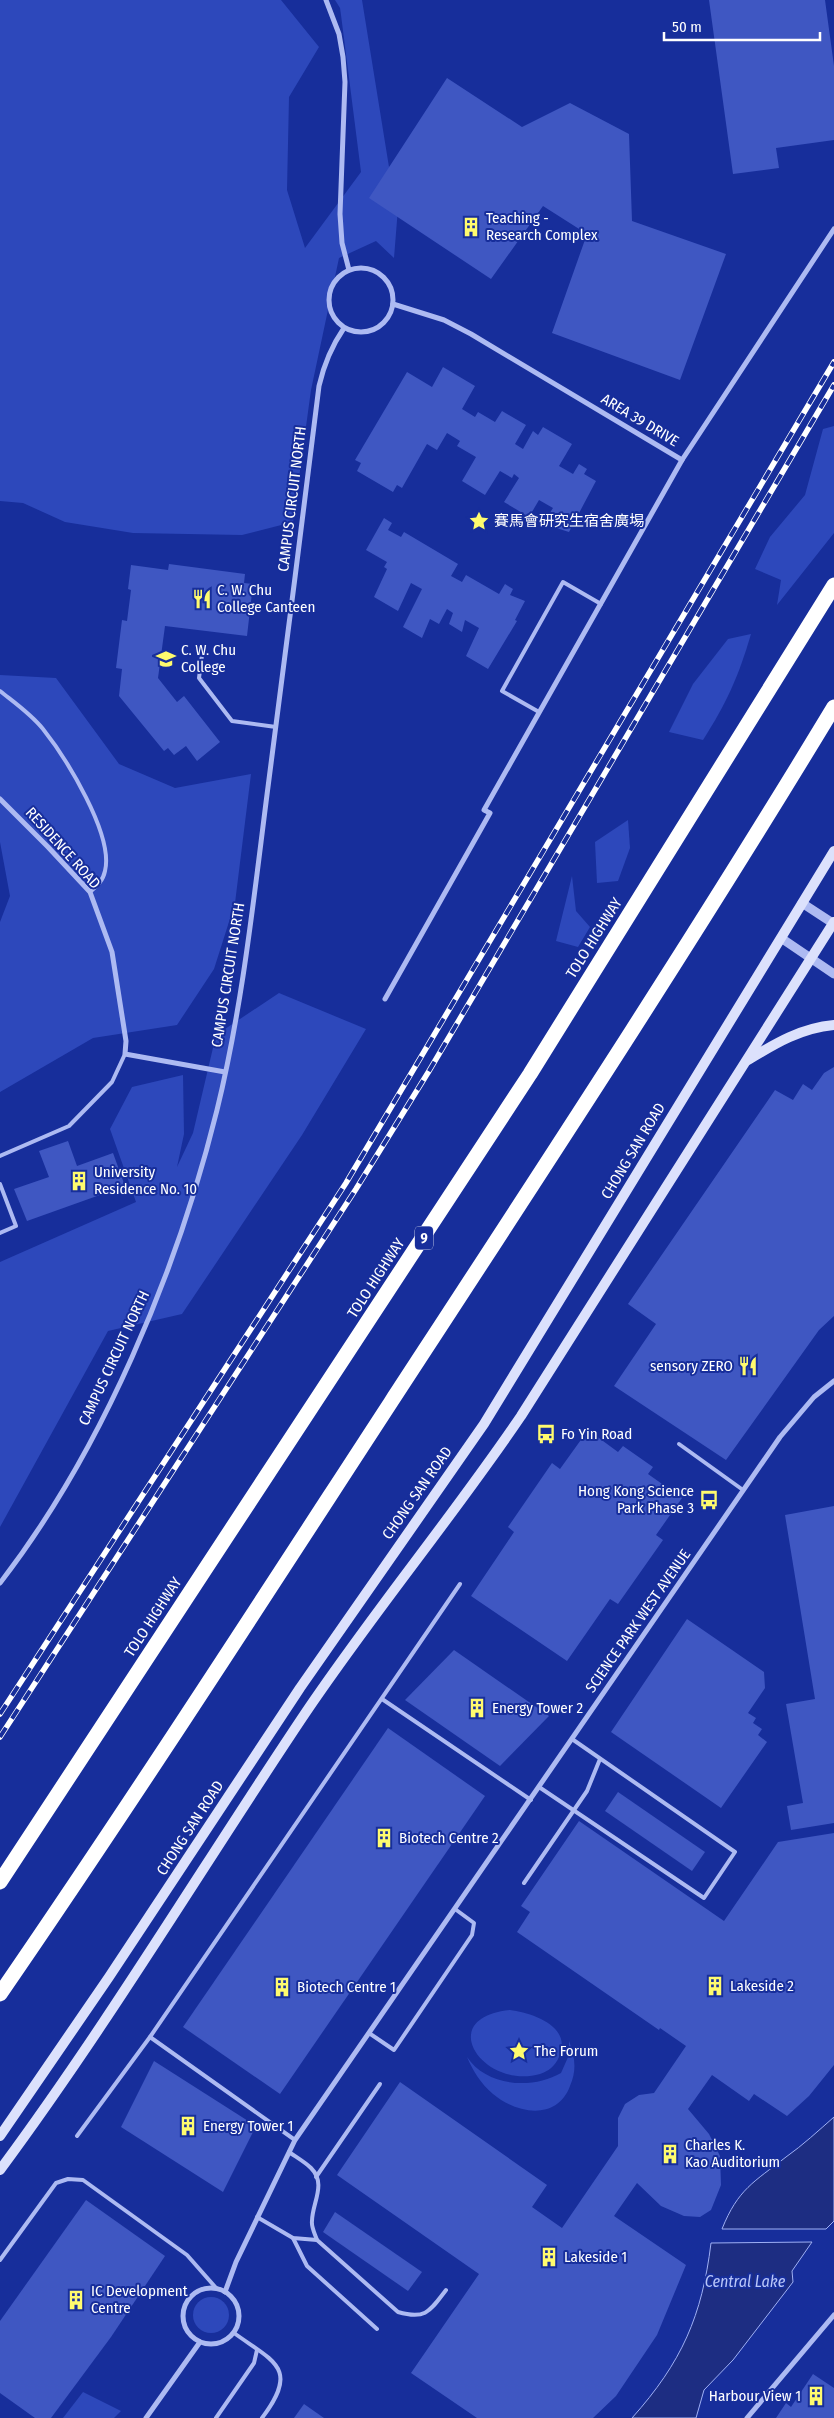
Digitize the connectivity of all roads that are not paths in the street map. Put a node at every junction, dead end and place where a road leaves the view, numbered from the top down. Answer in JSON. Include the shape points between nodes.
{"nodes":[{"id":1,"x":326,"y":0,"type":"edge"},
{"id":2,"x":834,"y":229,"type":"edge"},
{"id":3,"x":350,"y":270,"type":"junction"},
{"id":4,"x":393,"y":304,"type":"junction"},
{"id":5,"x":344,"y":328,"type":"junction"},
{"id":6,"x":682,"y":460,"type":"junction"},
{"id":7,"x":834,"y":584,"type":"edge"},
{"id":8,"x":601,"y":604,"type":"junction"},
{"id":9,"x":203,"y":647,"type":"dead end"},
{"id":10,"x":0,"y":691,"type":"edge"},
{"id":11,"x":834,"y":707,"type":"edge"},
{"id":12,"x":539,"y":712,"type":"junction"},
{"id":13,"x":276,"y":727,"type":"junction"},
{"id":14,"x":0,"y":799,"type":"edge"},
{"id":15,"x":834,"y":851,"type":"edge"},
{"id":16,"x":90,"y":892,"type":"junction"},
{"id":17,"x":802,"y":903,"type":"junction"},
{"id":18,"x":834,"y":923,"type":"edge"},
{"id":19,"x":781,"y":938,"type":"junction"},
{"id":20,"x":811,"y":958,"type":"junction"},
{"id":21,"x":834,"y":974,"type":"edge"},
{"id":22,"x":385,"y":999,"type":"dead end"},
{"id":23,"x":834,"y":1024,"type":"edge"},
{"id":24,"x":125,"y":1054,"type":"junction"},
{"id":25,"x":746,"y":1061,"type":"junction"},
{"id":26,"x":224,"y":1072,"type":"junction"},
{"id":27,"x":0,"y":1156,"type":"edge"},
{"id":28,"x":0,"y":1184,"type":"edge"},
{"id":29,"x":0,"y":1233,"type":"edge"},
{"id":30,"x":834,"y":1381,"type":"edge"},
{"id":31,"x":678,"y":1444,"type":"dead end"},
{"id":32,"x":743,"y":1490,"type":"junction"},
{"id":33,"x":0,"y":1583,"type":"edge"},
{"id":34,"x":460,"y":1584,"type":"dead end"},
{"id":35,"x":382,"y":1699,"type":"junction"},
{"id":36,"x":572,"y":1739,"type":"junction"},
{"id":37,"x":600,"y":1759,"type":"junction"},
{"id":38,"x":539,"y":1787,"type":"junction"},
{"id":39,"x":531,"y":1800,"type":"junction"},
{"id":40,"x":574,"y":1811,"type":"junction"},
{"id":41,"x":0,"y":1882,"type":"edge"},
{"id":42,"x":524,"y":1883,"type":"dead end"},
{"id":43,"x":455,"y":1909,"type":"junction"},
{"id":44,"x":0,"y":1994,"type":"edge"},
{"id":45,"x":369,"y":2032,"type":"junction"},
{"id":46,"x":150,"y":2037,"type":"junction"},
{"id":47,"x":380,"y":2084,"type":"dead end"},
{"id":48,"x":0,"y":2136,"type":"edge"},
{"id":49,"x":77,"y":2136,"type":"dead end"},
{"id":50,"x":295,"y":2140,"type":"junction"},
{"id":51,"x":288,"y":2152,"type":"junction"},
{"id":52,"x":0,"y":2170,"type":"edge"},
{"id":53,"x":316,"y":2177,"type":"junction"},
{"id":54,"x":256,"y":2217,"type":"junction"},
{"id":55,"x":293,"y":2238,"type":"junction"},
{"id":56,"x":317,"y":2240,"type":"junction"},
{"id":57,"x":0,"y":2260,"type":"edge"},
{"id":58,"x":217,"y":2289,"type":"junction"},
{"id":59,"x":446,"y":2290,"type":"dead end"},
{"id":60,"x":225,"y":2292,"type":"junction"},
{"id":61,"x":834,"y":2315,"type":"edge"},
{"id":62,"x":377,"y":2328,"type":"dead end"},
{"id":63,"x":234,"y":2333,"type":"junction"},
{"id":64,"x":200,"y":2342,"type":"junction"},
{"id":65,"x":257,"y":2350,"type":"junction"},
{"id":66,"x":146,"y":2418,"type":"edge"},
{"id":67,"x":216,"y":2418,"type":"edge"},
{"id":68,"x":262,"y":2418,"type":"edge"},
{"id":69,"x":747,"y":2418,"type":"edge"}],
"edges":[{"from":1,"to":3,"type":"street","via":[[344,57],[340,214],[342,243]]},
{"from":2,"to":6,"type":"street","name":"AREA 39 DRIVE"},
{"from":3,"to":4,"type":"street","via":[[371,269],[381,274],[388,283]]},
{"from":3,"to":5,"type":"street","via":[[333,282],[328,302],[336,322]]},
{"from":4,"to":5,"type":"street","via":[[384,324],[375,330],[365,333]]},
{"from":4,"to":6,"type":"street","name":"AREA 39 DRIVE","via":[[444,320],[471,334]]},
{"from":5,"to":13,"type":"street","name":"CAMPUS CIRCUIT NORTH","via":[[324,362],[319,386]]},
{"from":6,"to":8,"type":"street"},
{"from":7,"to":41,"type":"highway","name":"TOLO HIGHWAY","number":"9","via":[[530,1074]]},
{"from":8,"to":12,"type":"street"},
{"from":8,"to":12,"type":"lane","via":[[564,582],[502,691]]},
{"from":9,"to":13,"type":"lane","via":[[199,678],[232,721]]},
{"from":10,"to":16,"type":"lane","via":[[43,729],[74,773],[102,833],[106,870],[101,882]]},
{"from":11,"to":44,"type":"highway","via":[[768,816],[472,1277],[89,1864]]},
{"from":12,"to":22,"type":"street","via":[[484,810],[490,813]]},
{"from":13,"to":26,"type":"street","name":"CAMPUS CIRCUIT NORTH","via":[[241,992]]},
{"from":14,"to":16,"type":"street","name":"RESIDENCE ROAD"},
{"from":15,"to":17,"type":"main road","name":"CHONG SAN ROAD"},
{"from":16,"to":24,"type":"street","name":"RESIDENCE ROAD","via":[[112,952],[126,1042]]},
{"from":17,"to":18,"type":"street"},
{"from":17,"to":19,"type":"main road","name":"CHONG SAN ROAD"},
{"from":18,"to":20,"type":"main road"},
{"from":19,"to":20,"type":"street"},
{"from":19,"to":48,"type":"main road","name":"CHONG SAN ROAD","via":[[484,1424],[300,1688]]},
{"from":20,"to":21,"type":"street"},
{"from":20,"to":25,"type":"main road"},
{"from":23,"to":25,"type":"main road","via":[[800,1031]]},
{"from":24,"to":26,"type":"street"},
{"from":24,"to":27,"type":"lane","via":[[112,1082],[69,1126]]},
{"from":25,"to":52,"type":"main road","via":[[522,1416],[336,1669],[110,2013]]},
{"from":26,"to":33,"type":"street","name":"CAMPUS CIRCUIT NORTH","via":[[217,1110],[189,1209],[128,1366],[62,1491]]},
{"from":28,"to":29,"type":"lane","via":[[16,1226]]},
{"from":30,"to":32,"type":"street","name":"SCIENCE PARK WEST AVENUE","via":[[814,1397],[780,1437]]},
{"from":31,"to":32,"type":"lane"},
{"from":32,"to":36,"type":"street","name":"SCIENCE PARK WEST AVENUE"},
{"from":34,"to":35,"type":"lane"},
{"from":35,"to":39,"type":"lane"},
{"from":35,"to":46,"type":"lane"},
{"from":36,"to":37,"type":"lane"},
{"from":36,"to":38,"type":"street","name":"SCIENCE PARK WEST AVENUE"},
{"from":37,"to":40,"type":"lane","via":[[587,1792]]},
{"from":37,"to":40,"type":"lane","via":[[735,1852],[704,1898]]},
{"from":38,"to":39,"type":"street","name":"SCIENCE PARK WEST AVENUE"},
{"from":38,"to":40,"type":"lane"},
{"from":39,"to":43,"type":"street","name":"SCIENCE PARK WEST AVENUE"},
{"from":40,"to":42,"type":"lane"},
{"from":43,"to":45,"type":"street","name":"SCIENCE PARK WEST AVENUE"},
{"from":43,"to":45,"type":"lane","via":[[474,1923],[472,1935],[394,2050]]},
{"from":45,"to":50,"type":"street","name":"SCIENCE PARK WEST AVENUE"},
{"from":46,"to":49,"type":"lane"},
{"from":46,"to":50,"type":"lane"},
{"from":47,"to":53,"type":"lane"},
{"from":50,"to":51,"type":"street","name":"SCIENCE PARK WEST AVENUE"},
{"from":51,"to":53,"type":"lane","via":[[313,2169]]},
{"from":51,"to":54,"type":"street","name":"SCIENCE PARK WEST AVENUE"},
{"from":53,"to":56,"type":"lane","via":[[319,2192],[311,2223]]},
{"from":54,"to":55,"type":"lane"},
{"from":54,"to":60,"type":"street","name":"SCIENCE PARK WEST AVENUE"},
{"from":55,"to":56,"type":"lane"},
{"from":55,"to":62,"type":"lane","via":[[307,2266]]},
{"from":56,"to":59,"type":"lane","via":[[398,2312],[423,2315]]},
{"from":57,"to":58,"type":"lane","via":[[56,2183],[68,2179],[83,2180],[187,2255]]},
{"from":58,"to":60,"type":"street"},
{"from":58,"to":64,"type":"street","via":[[199,2291],[186,2304],[184,2322],[187,2330]]},
{"from":60,"to":63,"type":"street","via":[[237,2306],[238,2324]]},
{"from":61,"to":69,"type":"street"},
{"from":63,"to":64,"type":"street","via":[[218,2343]]},
{"from":63,"to":65,"type":"lane"},
{"from":64,"to":66,"type":"street"},
{"from":65,"to":67,"type":"lane","via":[[254,2363]]},
{"from":65,"to":68,"type":"lane","via":[[281,2371],[282,2386]]}]}
